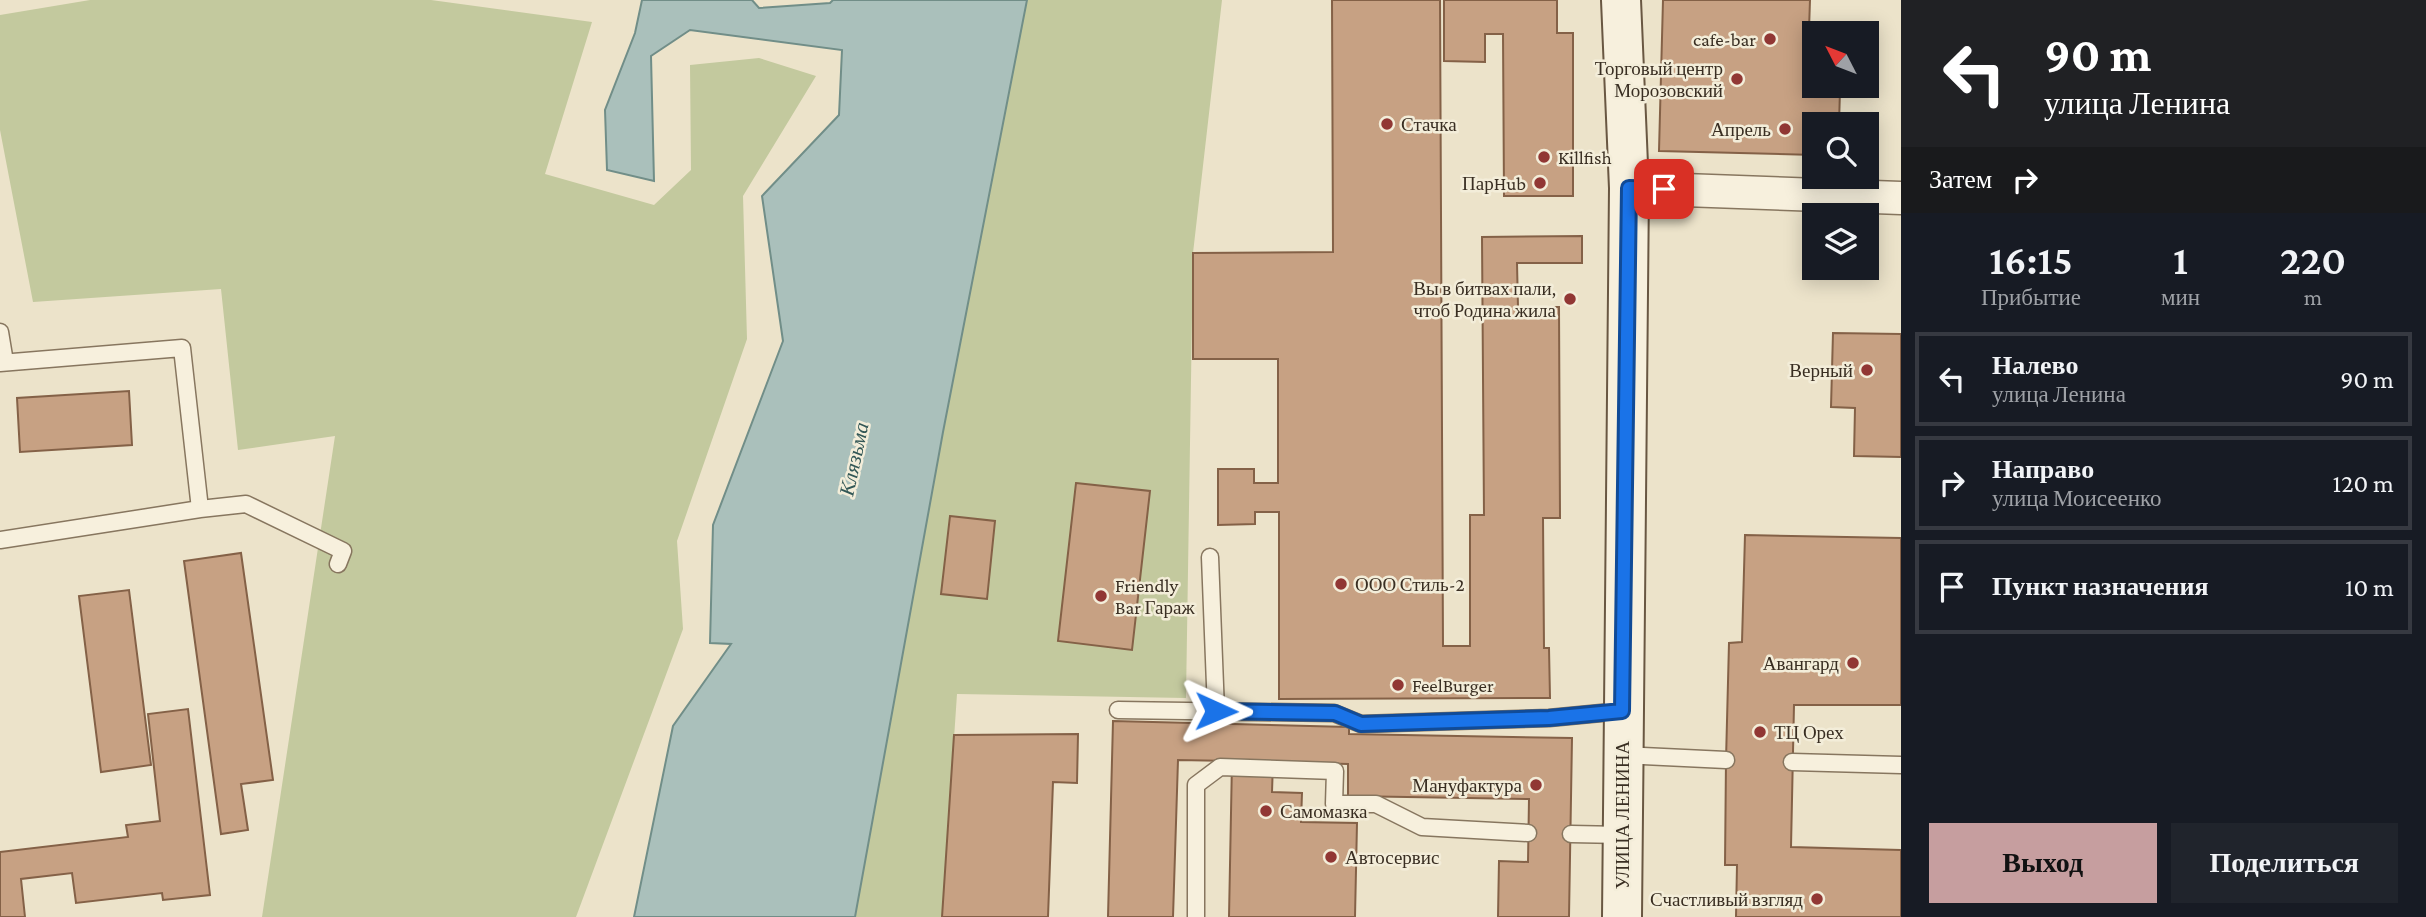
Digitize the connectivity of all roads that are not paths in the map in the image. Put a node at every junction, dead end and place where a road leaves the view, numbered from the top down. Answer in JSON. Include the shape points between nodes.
{"nodes":[{"id":1,"x":1621,"y":0,"type":"edge"},
{"id":2,"x":1629,"y":188,"type":"junction"},
{"id":3,"x":1901,"y":198,"type":"edge"},
{"id":4,"x":0,"y":332,"type":"edge"},
{"id":5,"x":2,"y":362,"type":"edge"},
{"id":6,"x":200,"y":509,"type":"junction"},
{"id":7,"x":0,"y":540,"type":"edge"},
{"id":8,"x":1210,"y":557,"type":"dead end"},
{"id":9,"x":338,"y":564,"type":"dead end"},
{"id":10,"x":1118,"y":710,"type":"dead end"},
{"id":11,"x":1216,"y":711,"type":"junction"},
{"id":12,"x":1622,"y":711,"type":"junction"},
{"id":13,"x":1622,"y":755,"type":"junction"},
{"id":14,"x":1726,"y":760,"type":"dead end"},
{"id":15,"x":1792,"y":762,"type":"dead end"},
{"id":16,"x":1901,"y":765,"type":"edge"},
{"id":17,"x":1528,"y":833,"type":"dead end"},
{"id":18,"x":1571,"y":834,"type":"dead end"},
{"id":19,"x":1622,"y":835,"type":"junction"},
{"id":20,"x":1196,"y":917,"type":"edge"},
{"id":21,"x":1622,"y":917,"type":"edge"}],
"edges":[{"from":1,"to":2,"type":"main road","name":"УЛИЦА ЛЕНИНА"},
{"from":2,"to":3,"type":"street"},
{"from":2,"to":12,"type":"main road","name":"УЛИЦА ЛЕНИНА"},
{"from":4,"to":5,"type":"lane"},
{"from":5,"to":6,"type":"lane","via":[[182,348]]},
{"from":6,"to":7,"type":"lane"},
{"from":6,"to":9,"type":"lane","via":[[246,504],[343,551]]},
{"from":8,"to":11,"type":"lane"},
{"from":10,"to":11,"type":"lane"},
{"from":11,"to":12,"type":"lane","via":[[1335,713],[1361,724]]},
{"from":12,"to":13,"type":"main road","name":"УЛИЦА ЛЕНИНА"},
{"from":13,"to":14,"type":"lane"},
{"from":13,"to":19,"type":"main road","name":"УЛИЦА ЛЕНИНА"},
{"from":15,"to":16,"type":"lane"},
{"from":17,"to":20,"type":"lane","via":[[1422,827],[1376,804],[1334,804],[1335,771],[1220,767],[1196,785]]},
{"from":18,"to":19,"type":"lane"},
{"from":19,"to":21,"type":"main road","name":"УЛИЦА ЛЕНИНА"}]}
